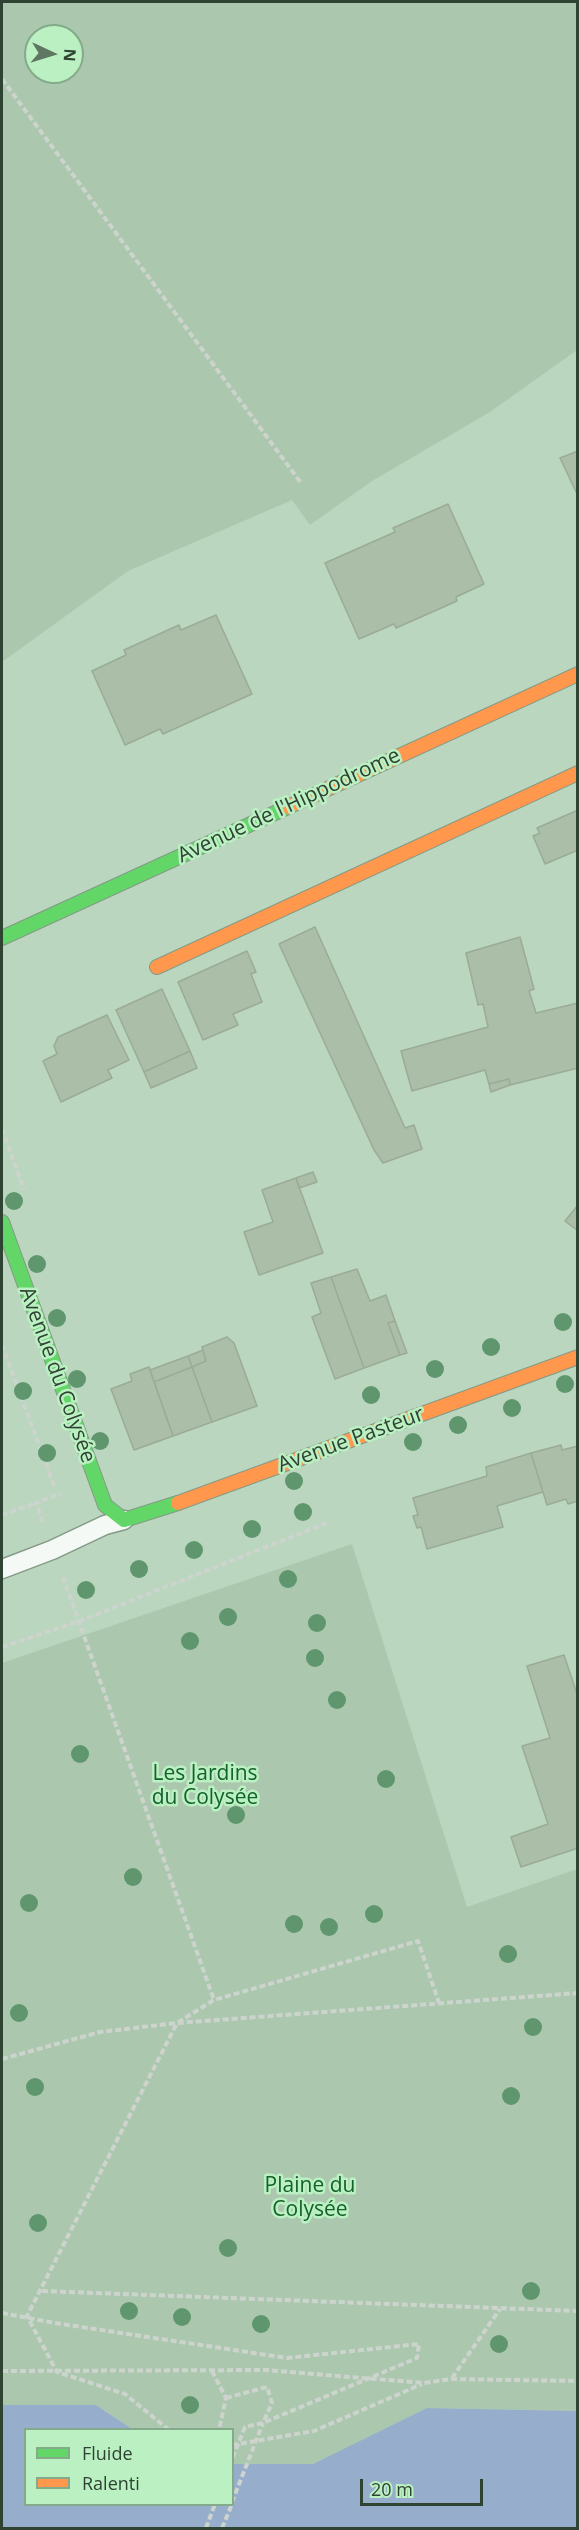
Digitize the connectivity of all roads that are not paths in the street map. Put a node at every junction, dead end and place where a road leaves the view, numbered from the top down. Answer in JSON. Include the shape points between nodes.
{"nodes":[{"id":1,"x":578,"y":674,"type":"edge"},
{"id":2,"x":578,"y":773,"type":"edge"},
{"id":3,"x":2,"y":938,"type":"edge"},
{"id":4,"x":157,"y":967,"type":"dead end"},
{"id":5,"x":2,"y":1222,"type":"edge"},
{"id":6,"x":578,"y":1358,"type":"edge"},
{"id":7,"x":124,"y":1520,"type":"junction"},
{"id":8,"x":2,"y":1569,"type":"edge"}],
"edges":[{"from":1,"to":3,"type":"street","name":"Avenue de l'Hippodrome"},
{"from":2,"to":4,"type":"street"},
{"from":5,"to":7,"type":"street","name":"Avenue du Colysée","via":[[105,1505]]},
{"from":6,"to":7,"type":"street","name":"Avenue Pasteur"},
{"from":7,"to":8,"type":"lane"}]}
